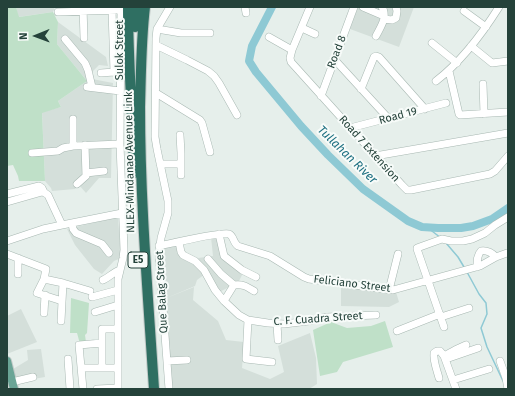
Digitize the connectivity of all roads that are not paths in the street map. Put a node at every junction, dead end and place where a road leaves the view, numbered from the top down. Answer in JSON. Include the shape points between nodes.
{"nodes":[{"id":1,"x":136,"y":7,"type":"edge"},
{"id":2,"x":145,"y":7,"type":"edge"},
{"id":3,"x":170,"y":7,"type":"edge"},
{"id":4,"x":310,"y":7,"type":"edge"},
{"id":5,"x":354,"y":7,"type":"edge"},
{"id":6,"x":365,"y":7,"type":"edge"},
{"id":7,"x":382,"y":7,"type":"edge"},
{"id":8,"x":396,"y":7,"type":"edge"},
{"id":9,"x":499,"y":7,"type":"edge"},
{"id":10,"x":123,"y":8,"type":"edge"},
{"id":11,"x":84,"y":9,"type":"edge"},
{"id":12,"x":112,"y":10,"type":"junction"},
{"id":13,"x":464,"y":11,"type":"dead end"},
{"id":14,"x":58,"y":12,"type":"dead end"},
{"id":15,"x":384,"y":18,"type":"junction"},
{"id":16,"x":486,"y":27,"type":"junction"},
{"id":17,"x":302,"y":28,"type":"junction"},
{"id":18,"x":157,"y":29,"type":"junction"},
{"id":19,"x":210,"y":34,"type":"dead end"},
{"id":20,"x":315,"y":34,"type":"dead end"},
{"id":21,"x":376,"y":36,"type":"dead end"},
{"id":22,"x":269,"y":37,"type":"dead end"},
{"id":23,"x":84,"y":38,"type":"dead end"},
{"id":24,"x":65,"y":39,"type":"dead end"},
{"id":25,"x":432,"y":43,"type":"dead end"},
{"id":26,"x":156,"y":45,"type":"junction"},
{"id":27,"x":471,"y":46,"type":"junction"},
{"id":28,"x":292,"y":50,"type":"junction"},
{"id":29,"x":334,"y":59,"type":"junction"},
{"id":30,"x":508,"y":61,"type":"edge"},
{"id":31,"x":456,"y":63,"type":"junction"},
{"id":32,"x":449,"y":71,"type":"junction"},
{"id":33,"x":101,"y":73,"type":"dead end"},
{"id":34,"x":117,"y":73,"type":"junction"},
{"id":35,"x":436,"y":81,"type":"dead end"},
{"id":36,"x":483,"y":84,"type":"dead end"},
{"id":37,"x":360,"y":89,"type":"junction"},
{"id":38,"x":120,"y":91,"type":"junction"},
{"id":39,"x":156,"y":93,"type":"junction"},
{"id":40,"x":321,"y":96,"type":"junction"},
{"id":41,"x":446,"y":103,"type":"dead end"},
{"id":42,"x":425,"y":109,"type":"junction"},
{"id":43,"x":132,"y":110,"type":"junction"},
{"id":44,"x":508,"y":112,"type":"edge"},
{"id":45,"x":484,"y":114,"type":"junction"},
{"id":46,"x":237,"y":115,"type":"dead end"},
{"id":47,"x":388,"y":118,"type":"junction"},
{"id":48,"x":73,"y":119,"type":"dead end"},
{"id":49,"x":350,"y":128,"type":"junction"},
{"id":50,"x":508,"y":134,"type":"edge"},
{"id":51,"x":180,"y":135,"type":"dead end"},
{"id":52,"x":120,"y":144,"type":"junction"},
{"id":53,"x":85,"y":145,"type":"junction"},
{"id":54,"x":73,"y":146,"type":"junction"},
{"id":55,"x":210,"y":152,"type":"dead end"},
{"id":56,"x":32,"y":153,"type":"dead end"},
{"id":57,"x":375,"y":156,"type":"junction"},
{"id":58,"x":508,"y":156,"type":"edge"},
{"id":59,"x":160,"y":164,"type":"junction"},
{"id":60,"x":181,"y":164,"type":"junction"},
{"id":61,"x":104,"y":171,"type":"dead end"},
{"id":62,"x":86,"y":174,"type":"junction"},
{"id":63,"x":181,"y":175,"type":"dead end"},
{"id":64,"x":77,"y":184,"type":"dead end"},
{"id":65,"x":44,"y":192,"type":"junction"},
{"id":66,"x":7,"y":194,"type":"edge"},
{"id":67,"x":7,"y":202,"type":"edge"},
{"id":68,"x":122,"y":213,"type":"junction"},
{"id":69,"x":508,"y":217,"type":"edge"},
{"id":70,"x":72,"y":223,"type":"junction"},
{"id":71,"x":62,"y":225,"type":"junction"},
{"id":72,"x":219,"y":234,"type":"junction"},
{"id":73,"x":7,"y":241,"type":"edge"},
{"id":74,"x":179,"y":242,"type":"junction"},
{"id":75,"x":159,"y":246,"type":"junction"},
{"id":76,"x":109,"y":253,"type":"dead end"},
{"id":77,"x":507,"y":253,"type":"dead end"},
{"id":78,"x":7,"y":254,"type":"edge"},
{"id":79,"x":398,"y":254,"type":"dead end"},
{"id":80,"x":496,"y":257,"type":"junction"},
{"id":81,"x":18,"y":258,"type":"junction"},
{"id":82,"x":208,"y":259,"type":"dead end"},
{"id":83,"x":477,"y":267,"type":"junction"},
{"id":84,"x":120,"y":270,"type":"junction"},
{"id":85,"x":18,"y":274,"type":"dead end"},
{"id":86,"x":256,"y":277,"type":"dead end"},
{"id":87,"x":44,"y":279,"type":"junction"},
{"id":88,"x":103,"y":280,"type":"dead end"},
{"id":89,"x":428,"y":280,"type":"junction"},
{"id":90,"x":63,"y":283,"type":"junction"},
{"id":91,"x":234,"y":286,"type":"junction"},
{"id":92,"x":118,"y":290,"type":"junction"},
{"id":93,"x":389,"y":290,"type":"junction"},
{"id":94,"x":254,"y":291,"type":"dead end"},
{"id":95,"x":45,"y":295,"type":"junction"},
{"id":96,"x":62,"y":300,"type":"junction"},
{"id":97,"x":224,"y":301,"type":"junction"},
{"id":98,"x":118,"y":305,"type":"junction"},
{"id":99,"x":469,"y":308,"type":"dead end"},
{"id":100,"x":95,"y":312,"type":"dead end"},
{"id":101,"x":44,"y":313,"type":"dead end"},
{"id":102,"x":376,"y":315,"type":"dead end"},
{"id":103,"x":440,"y":316,"type":"junction"},
{"id":104,"x":248,"y":320,"type":"junction"},
{"id":105,"x":61,"y":321,"type":"dead end"},
{"id":106,"x":277,"y":324,"type":"junction"},
{"id":107,"x":444,"y":327,"type":"dead end"},
{"id":108,"x":118,"y":329,"type":"junction"},
{"id":109,"x":397,"y":331,"type":"dead end"},
{"id":110,"x":278,"y":340,"type":"dead end"},
{"id":111,"x":102,"y":343,"type":"junction"},
{"id":112,"x":466,"y":345,"type":"dead end"},
{"id":113,"x":478,"y":348,"type":"dead end"},
{"id":114,"x":445,"y":357,"type":"junction"},
{"id":115,"x":68,"y":359,"type":"dead end"},
{"id":116,"x":188,"y":360,"type":"dead end"},
{"id":117,"x":7,"y":361,"type":"edge"},
{"id":118,"x":166,"y":361,"type":"junction"},
{"id":119,"x":500,"y":361,"type":"dead end"},
{"id":120,"x":272,"y":362,"type":"dead end"},
{"id":121,"x":81,"y":368,"type":"junction"},
{"id":122,"x":102,"y":368,"type":"junction"},
{"id":123,"x":118,"y":368,"type":"junction"},
{"id":124,"x":489,"y":369,"type":"dead end"},
{"id":125,"x":33,"y":377,"type":"dead end"},
{"id":126,"x":439,"y":378,"type":"dead end"},
{"id":127,"x":454,"y":380,"type":"junction"},
{"id":128,"x":13,"y":386,"type":"edge"},
{"id":129,"x":118,"y":388,"type":"edge"},
{"id":130,"x":70,"y":389,"type":"edge"},
{"id":131,"x":83,"y":389,"type":"edge"},
{"id":132,"x":97,"y":389,"type":"edge"},
{"id":133,"x":103,"y":389,"type":"edge"},
{"id":134,"x":148,"y":389,"type":"edge"},
{"id":135,"x":154,"y":389,"type":"edge"},
{"id":136,"x":169,"y":389,"type":"edge"},
{"id":137,"x":456,"y":389,"type":"edge"},
{"id":138,"x":508,"y":389,"type":"edge"}],
"edges":[{"from":1,"to":43,"type":"highway","name":"NLEX-Mindanao Avenue Link","number":"E5"},
{"from":2,"to":135,"type":"highway","name":"NLEX-Mindanao Avenue Link","number":"E5","via":[[142,30],[140,131]]},
{"from":3,"to":18,"type":"street"},
{"from":4,"to":17,"type":"street"},
{"from":5,"to":29,"type":"street","name":"Road 8"},
{"from":6,"to":15,"type":"street"},
{"from":7,"to":15,"type":"street"},
{"from":8,"to":15,"type":"street","via":[[396,18]]},
{"from":9,"to":16,"type":"street"},
{"from":10,"to":12,"type":"street"},
{"from":10,"to":34,"type":"street","name":"Sulok Street"},
{"from":10,"to":43,"type":"highway","name":"NLEX-Mindanao Avenue Link","number":"E5","via":[[128,41]]},
{"from":11,"to":12,"type":"street"},
{"from":11,"to":14,"type":"street"},
{"from":11,"to":23,"type":"street"},
{"from":12,"to":34,"type":"street"},
{"from":13,"to":16,"type":"street"},
{"from":15,"to":21,"type":"street"},
{"from":16,"to":27,"type":"street"},
{"from":17,"to":20,"type":"street"},
{"from":17,"to":28,"type":"street"},
{"from":18,"to":19,"type":"street"},
{"from":18,"to":26,"type":"street","name":"Que Balag Street"},
{"from":22,"to":28,"type":"street"},
{"from":24,"to":38,"type":"street","via":[[85,63],[89,87]]},
{"from":25,"to":31,"type":"street"},
{"from":26,"to":39,"type":"street","name":"Que Balag Street"},
{"from":26,"to":46,"type":"street","via":[[214,76]]},
{"from":27,"to":30,"type":"street","via":[[492,63]]},
{"from":27,"to":31,"type":"street"},
{"from":28,"to":40,"type":"street","name":"Road 7 Extension","via":[[290,60]]},
{"from":29,"to":37,"type":"street"},
{"from":29,"to":40,"type":"street","name":"Road 8"},
{"from":31,"to":32,"type":"street"},
{"from":32,"to":35,"type":"street"},
{"from":32,"to":45,"type":"street","via":[[459,114]]},
{"from":33,"to":34,"type":"street"},
{"from":34,"to":38,"type":"street","name":"Sulok Street"},
{"from":36,"to":45,"type":"street"},
{"from":37,"to":42,"type":"street","via":[[376,56]]},
{"from":37,"to":47,"type":"street"},
{"from":38,"to":52,"type":"street","name":"Sulok Street"},
{"from":39,"to":55,"type":"street","via":[[200,120]]},
{"from":39,"to":59,"type":"street","name":"Que Balag Street","via":[[155,137]]},
{"from":40,"to":49,"type":"street","name":"Road 7 Extension"},
{"from":41,"to":42,"type":"street","name":"Road 19"},
{"from":42,"to":47,"type":"street","name":"Road 19"},
{"from":43,"to":134,"type":"highway","name":"NLEX-Mindanao Avenue Link","number":"E5","via":[[137,236]]},
{"from":44,"to":45,"type":"street"},
{"from":47,"to":49,"type":"street","name":"Road 19"},
{"from":48,"to":54,"type":"street"},
{"from":49,"to":57,"type":"street","name":"Road 7 Extension"},
{"from":50,"to":57,"type":"street"},
{"from":51,"to":60,"type":"street"},
{"from":52,"to":53,"type":"street"},
{"from":52,"to":68,"type":"street","name":"Sulok Street"},
{"from":53,"to":54,"type":"street"},
{"from":53,"to":62,"type":"street"},
{"from":54,"to":56,"type":"street","via":[[58,151]]},
{"from":57,"to":58,"type":"street","name":"Road 7 Extension","via":[[407,190],[411,190],[490,174]]},
{"from":59,"to":60,"type":"street"},
{"from":59,"to":75,"type":"street","name":"Que Balag Street","via":[[168,213]]},
{"from":60,"to":63,"type":"street"},
{"from":61,"to":62,"type":"street"},
{"from":62,"to":64,"type":"street"},
{"from":65,"to":66,"type":"street","via":[[39,186]]},
{"from":65,"to":67,"type":"street"},
{"from":65,"to":71,"type":"street","via":[[48,195]]},
{"from":68,"to":70,"type":"street"},
{"from":68,"to":84,"type":"street","via":[[124,258]]},
{"from":69,"to":89,"type":"street","via":[[472,239],[442,239],[417,248]]},
{"from":70,"to":71,"type":"street"},
{"from":70,"to":76,"type":"street","via":[[76,233],[102,244]]},
{"from":71,"to":73,"type":"street"},
{"from":72,"to":74,"type":"street"},
{"from":72,"to":86,"type":"street","via":[[224,256]]},
{"from":72,"to":93,"type":"street","name":"Feliciano Street","via":[[229,234],[235,245],[270,256],[309,279]]},
{"from":74,"to":75,"type":"street"},
{"from":74,"to":97,"type":"street","name":"C. F. Cuadra Street","via":[[183,255],[195,261],[204,270]]},
{"from":75,"to":118,"type":"street","name":"Que Balag Street"},
{"from":77,"to":80,"type":"street","name":"Feliciano Street"},
{"from":78,"to":81,"type":"street"},
{"from":79,"to":93,"type":"street"},
{"from":80,"to":83,"type":"street","name":"Feliciano Street"},
{"from":80,"to":83,"type":"street","via":[[486,250],[481,251]]},
{"from":81,"to":85,"type":"street"},
{"from":81,"to":87,"type":"street","via":[[46,269]]},
{"from":82,"to":91,"type":"street"},
{"from":83,"to":89,"type":"street","name":"Feliciano Street"},
{"from":84,"to":88,"type":"street"},
{"from":84,"to":92,"type":"street"},
{"from":87,"to":90,"type":"street"},
{"from":87,"to":95,"type":"street","via":[[37,293]]},
{"from":89,"to":93,"type":"street","name":"Feliciano Street"},
{"from":89,"to":103,"type":"street"},
{"from":90,"to":92,"type":"street","via":[[91,294]]},
{"from":90,"to":96,"type":"street"},
{"from":91,"to":94,"type":"street","via":[[240,284]]},
{"from":91,"to":97,"type":"street"},
{"from":92,"to":98,"type":"street"},
{"from":95,"to":96,"type":"street"},
{"from":95,"to":101,"type":"street"},
{"from":96,"to":105,"type":"street"},
{"from":97,"to":104,"type":"street","name":"C. F. Cuadra Street"},
{"from":98,"to":100,"type":"street"},
{"from":98,"to":108,"type":"street"},
{"from":99,"to":103,"type":"street"},
{"from":102,"to":106,"type":"street","name":"C. F. Cuadra Street","via":[[327,317]]},
{"from":103,"to":107,"type":"street"},
{"from":103,"to":109,"type":"street"},
{"from":104,"to":106,"type":"street","name":"C. F. Cuadra Street"},
{"from":104,"to":120,"type":"street","via":[[246,359]]},
{"from":106,"to":110,"type":"street"},
{"from":108,"to":111,"type":"street","via":[[102,330]]},
{"from":108,"to":123,"type":"street"},
{"from":111,"to":121,"type":"street","via":[[79,345]]},
{"from":111,"to":122,"type":"street"},
{"from":112,"to":114,"type":"street"},
{"from":113,"to":114,"type":"street"},
{"from":114,"to":126,"type":"street","via":[[440,351],[433,354]]},
{"from":114,"to":127,"type":"street"},
{"from":115,"to":130,"type":"street"},
{"from":116,"to":118,"type":"street"},
{"from":117,"to":128,"type":"main road"},
{"from":118,"to":136,"type":"street","name":"Que Balag Street"},
{"from":119,"to":138,"type":"street"},
{"from":121,"to":122,"type":"street"},
{"from":121,"to":131,"type":"street"},
{"from":122,"to":123,"type":"street"},
{"from":123,"to":129,"type":"street"},
{"from":124,"to":127,"type":"street"},
{"from":125,"to":128,"type":"street"},
{"from":127,"to":137,"type":"street"},
{"from":129,"to":133,"type":"street"},
{"from":132,"to":133,"type":"street"}]}
